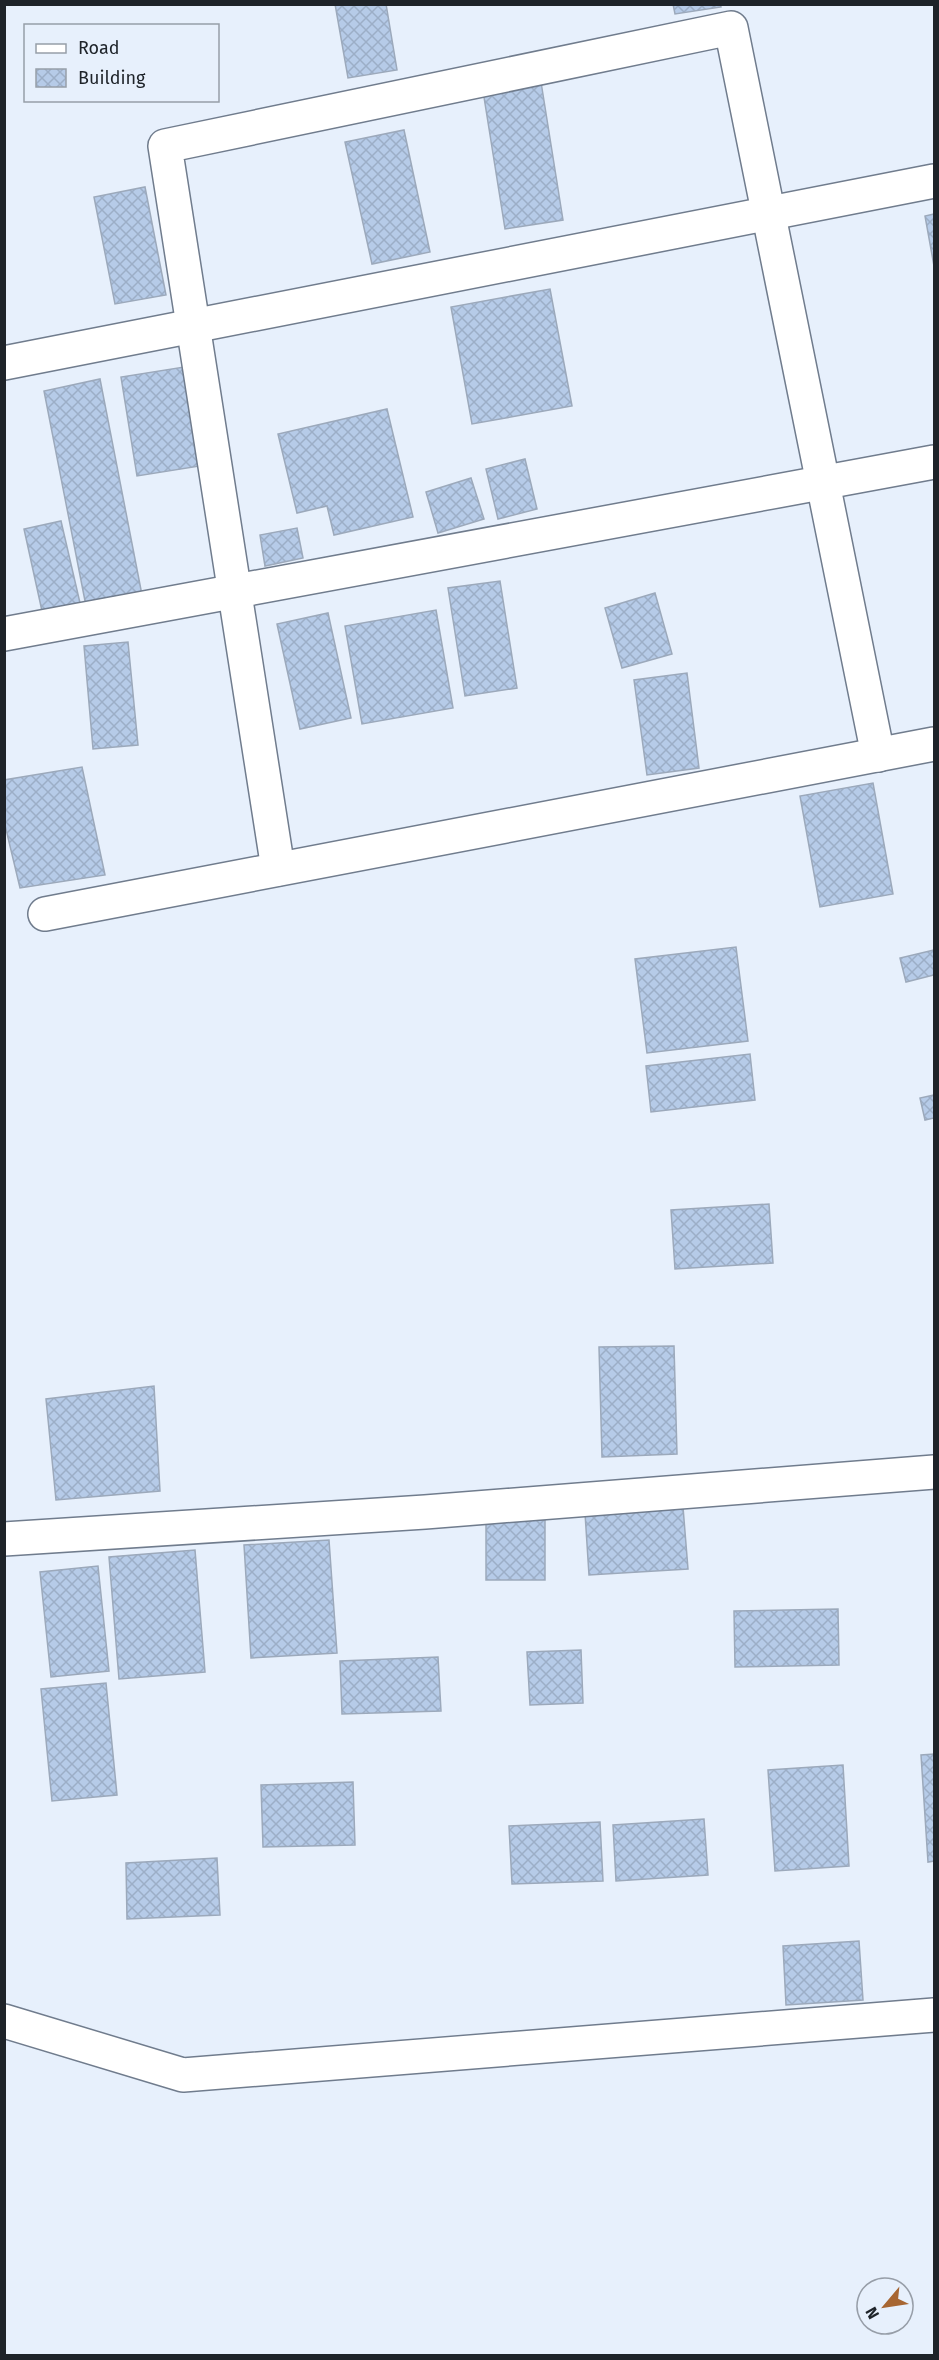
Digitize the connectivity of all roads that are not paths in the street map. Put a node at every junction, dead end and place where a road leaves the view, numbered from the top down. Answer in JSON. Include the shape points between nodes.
{"nodes":[{"id":1,"x":934,"y":181,"type":"edge"},
{"id":2,"x":768,"y":213,"type":"junction"},
{"id":3,"x":193,"y":326,"type":"junction"},
{"id":4,"x":4,"y":363,"type":"edge"},
{"id":5,"x":934,"y":462,"type":"edge"},
{"id":6,"x":823,"y":482,"type":"junction"},
{"id":7,"x":235,"y":591,"type":"junction"},
{"id":8,"x":4,"y":634,"type":"edge"},
{"id":9,"x":934,"y":744,"type":"edge"},
{"id":10,"x":878,"y":755,"type":"junction"},
{"id":11,"x":278,"y":869,"type":"junction"},
{"id":12,"x":45,"y":914,"type":"dead end"},
{"id":13,"x":934,"y":1472,"type":"edge"},
{"id":14,"x":4,"y":1539,"type":"edge"},
{"id":15,"x":934,"y":2015,"type":"edge"},
{"id":16,"x":4,"y":2021,"type":"edge"}],
"edges":[{"from":1,"to":2,"type":"street"},
{"from":2,"to":3,"type":"street"},
{"from":2,"to":3,"type":"street","via":[[731,28],[165,146]]},
{"from":2,"to":6,"type":"street"},
{"from":3,"to":4,"type":"street"},
{"from":3,"to":7,"type":"street"},
{"from":5,"to":6,"type":"street"},
{"from":6,"to":7,"type":"street"},
{"from":6,"to":10,"type":"street"},
{"from":7,"to":8,"type":"street"},
{"from":7,"to":11,"type":"street"},
{"from":9,"to":10,"type":"street"},
{"from":10,"to":11,"type":"street"},
{"from":11,"to":12,"type":"street"},
{"from":13,"to":14,"type":"street","via":[[425,1512]]},
{"from":15,"to":16,"type":"street","via":[[183,2075]]}]}
